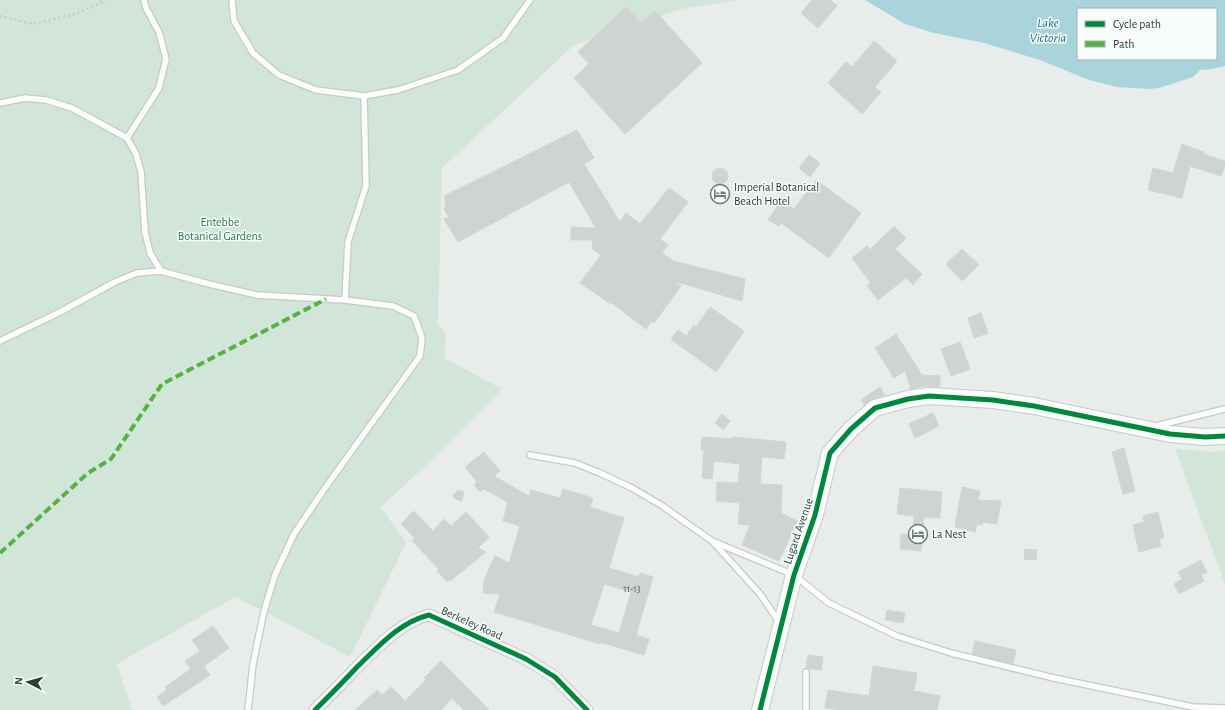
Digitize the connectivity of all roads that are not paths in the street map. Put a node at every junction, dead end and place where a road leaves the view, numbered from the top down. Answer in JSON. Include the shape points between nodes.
{"nodes":[{"id":1,"x":144,"y":0,"type":"edge"},
{"id":2,"x":232,"y":0,"type":"edge"},
{"id":3,"x":530,"y":0,"type":"edge"},
{"id":4,"x":364,"y":96,"type":"junction"},
{"id":5,"x":0,"y":104,"type":"edge"},
{"id":6,"x":127,"y":138,"type":"junction"},
{"id":7,"x":161,"y":271,"type":"junction"},
{"id":8,"x":345,"y":300,"type":"junction"},
{"id":9,"x":0,"y":341,"type":"edge"},
{"id":10,"x":1225,"y":409,"type":"edge"},
{"id":11,"x":1144,"y":429,"type":"junction"},
{"id":12,"x":1225,"y":436,"type":"edge"},
{"id":13,"x":530,"y":455,"type":"dead end"},
{"id":14,"x":712,"y":541,"type":"junction"},
{"id":15,"x":794,"y":575,"type":"junction"},
{"id":16,"x":782,"y":626,"type":"junction"},
{"id":17,"x":806,"y":672,"type":"dead end"},
{"id":18,"x":1225,"y":708,"type":"edge"},
{"id":19,"x":248,"y":710,"type":"edge"},
{"id":20,"x":315,"y":710,"type":"edge"},
{"id":21,"x":587,"y":710,"type":"edge"},
{"id":22,"x":760,"y":710,"type":"edge"},
{"id":23,"x":806,"y":710,"type":"edge"}],
"edges":[{"from":1,"to":6,"type":"lane","via":[[159,32],[166,59],[159,88]]},
{"from":2,"to":4,"type":"lane","via":[[234,21],[253,53],[279,75],[316,90]]},
{"from":3,"to":4,"type":"lane","via":[[503,38],[458,70],[398,90]]},
{"from":4,"to":8,"type":"lane","via":[[366,186],[348,242]]},
{"from":5,"to":6,"type":"lane","via":[[25,98],[46,100],[72,108]]},
{"from":6,"to":7,"type":"lane","via":[[136,154],[141,172],[145,232],[150,253]]},
{"from":7,"to":8,"type":"lane","via":[[257,295]]},
{"from":7,"to":9,"type":"lane","via":[[137,273],[115,282]]},
{"from":8,"to":19,"type":"lane","via":[[393,306],[414,316],[422,338],[420,356],[294,534],[275,575],[264,611],[253,664]]},
{"from":10,"to":11,"type":"lane"},
{"from":11,"to":12,"type":"street","name":"Lugard Avenue","via":[[1170,434]]},
{"from":11,"to":15,"type":"street","name":"Lugard Avenue","via":[[993,400],[929,396],[875,408],[851,429],[830,453],[815,515]]},
{"from":13,"to":14,"type":"lane","via":[[575,464],[632,488]]},
{"from":14,"to":15,"type":"lane"},
{"from":14,"to":16,"type":"lane","via":[[760,594]]},
{"from":15,"to":16,"type":"street","name":"Lugard Avenue"},
{"from":15,"to":18,"type":"lane","via":[[829,603],[897,636],[951,653],[1193,707]]},
{"from":16,"to":22,"type":"street","name":"Lugard Avenue"},
{"from":17,"to":23,"type":"lane"},
{"from":20,"to":21,"type":"street","name":"Berkeley Road","via":[[383,641],[408,622],[429,615],[526,659],[555,676]]}]}
